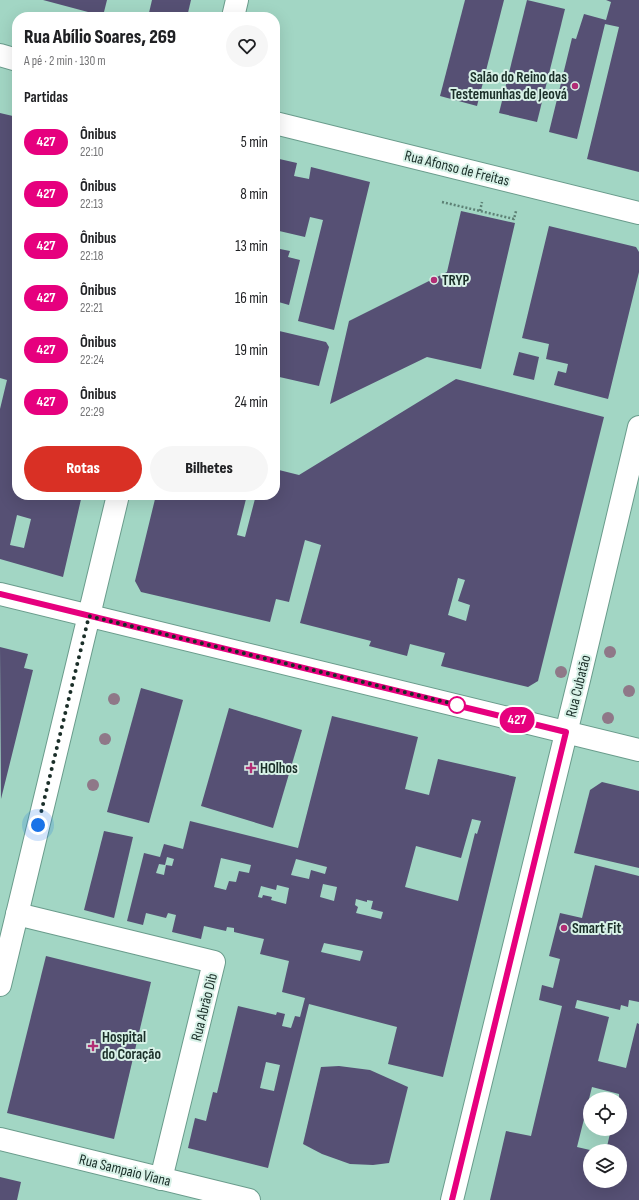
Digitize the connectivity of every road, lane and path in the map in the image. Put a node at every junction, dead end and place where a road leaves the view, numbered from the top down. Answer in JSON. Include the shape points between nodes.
{"nodes":[{"id":1,"x":237,"y":0,"type":"edge"},
{"id":2,"x":234,"y":12,"type":"edge"},
{"id":3,"x":0,"y":55,"type":"edge"},
{"id":4,"x":12,"y":59,"type":"edge"},
{"id":5,"x":280,"y":124,"type":"edge"},
{"id":6,"x":442,"y":202,"type":"dead end"},
{"id":7,"x":518,"y":204,"type":"dead end"},
{"id":8,"x":639,"y":213,"type":"edge"},
{"id":9,"x":639,"y":427,"type":"edge"},
{"id":10,"x":117,"y":500,"type":"edge"},
{"id":11,"x":0,"y":594,"type":"edge"},
{"id":12,"x":89,"y":616,"type":"junction"},
{"id":13,"x":566,"y":732,"type":"junction"},
{"id":14,"x":639,"y":750,"type":"edge"},
{"id":15,"x":17,"y":914,"type":"junction"},
{"id":16,"x":0,"y":985,"type":"edge"},
{"id":17,"x":0,"y":1140,"type":"edge"},
{"id":18,"x":160,"y":1179,"type":"junction"},
{"id":19,"x":250,"y":1200,"type":"edge"},
{"id":20,"x":452,"y":1200,"type":"edge"}],
"edges":[{"from":1,"to":2,"type":"street"},
{"from":3,"to":4,"type":"street"},
{"from":5,"to":8,"type":"street","name":"Rua Afonso de Freitas"},
{"from":6,"to":7,"type":"path","via":[[514,219]]},
{"from":9,"to":13,"type":"street","name":"Rua Cubatão"},
{"from":10,"to":12,"type":"street"},
{"from":11,"to":12,"type":"street"},
{"from":12,"to":13,"type":"street"},
{"from":12,"to":15,"type":"street"},
{"from":13,"to":14,"type":"street"},
{"from":13,"to":20,"type":"street","name":"Rua Cubatão"},
{"from":15,"to":16,"type":"street"},
{"from":15,"to":18,"type":"street","name":"Rua Abrão Dib","via":[[214,962]]},
{"from":17,"to":18,"type":"street","name":"Rua Sampaio Viana"},
{"from":18,"to":19,"type":"street","name":"Rua Sampaio Viana"}]}
